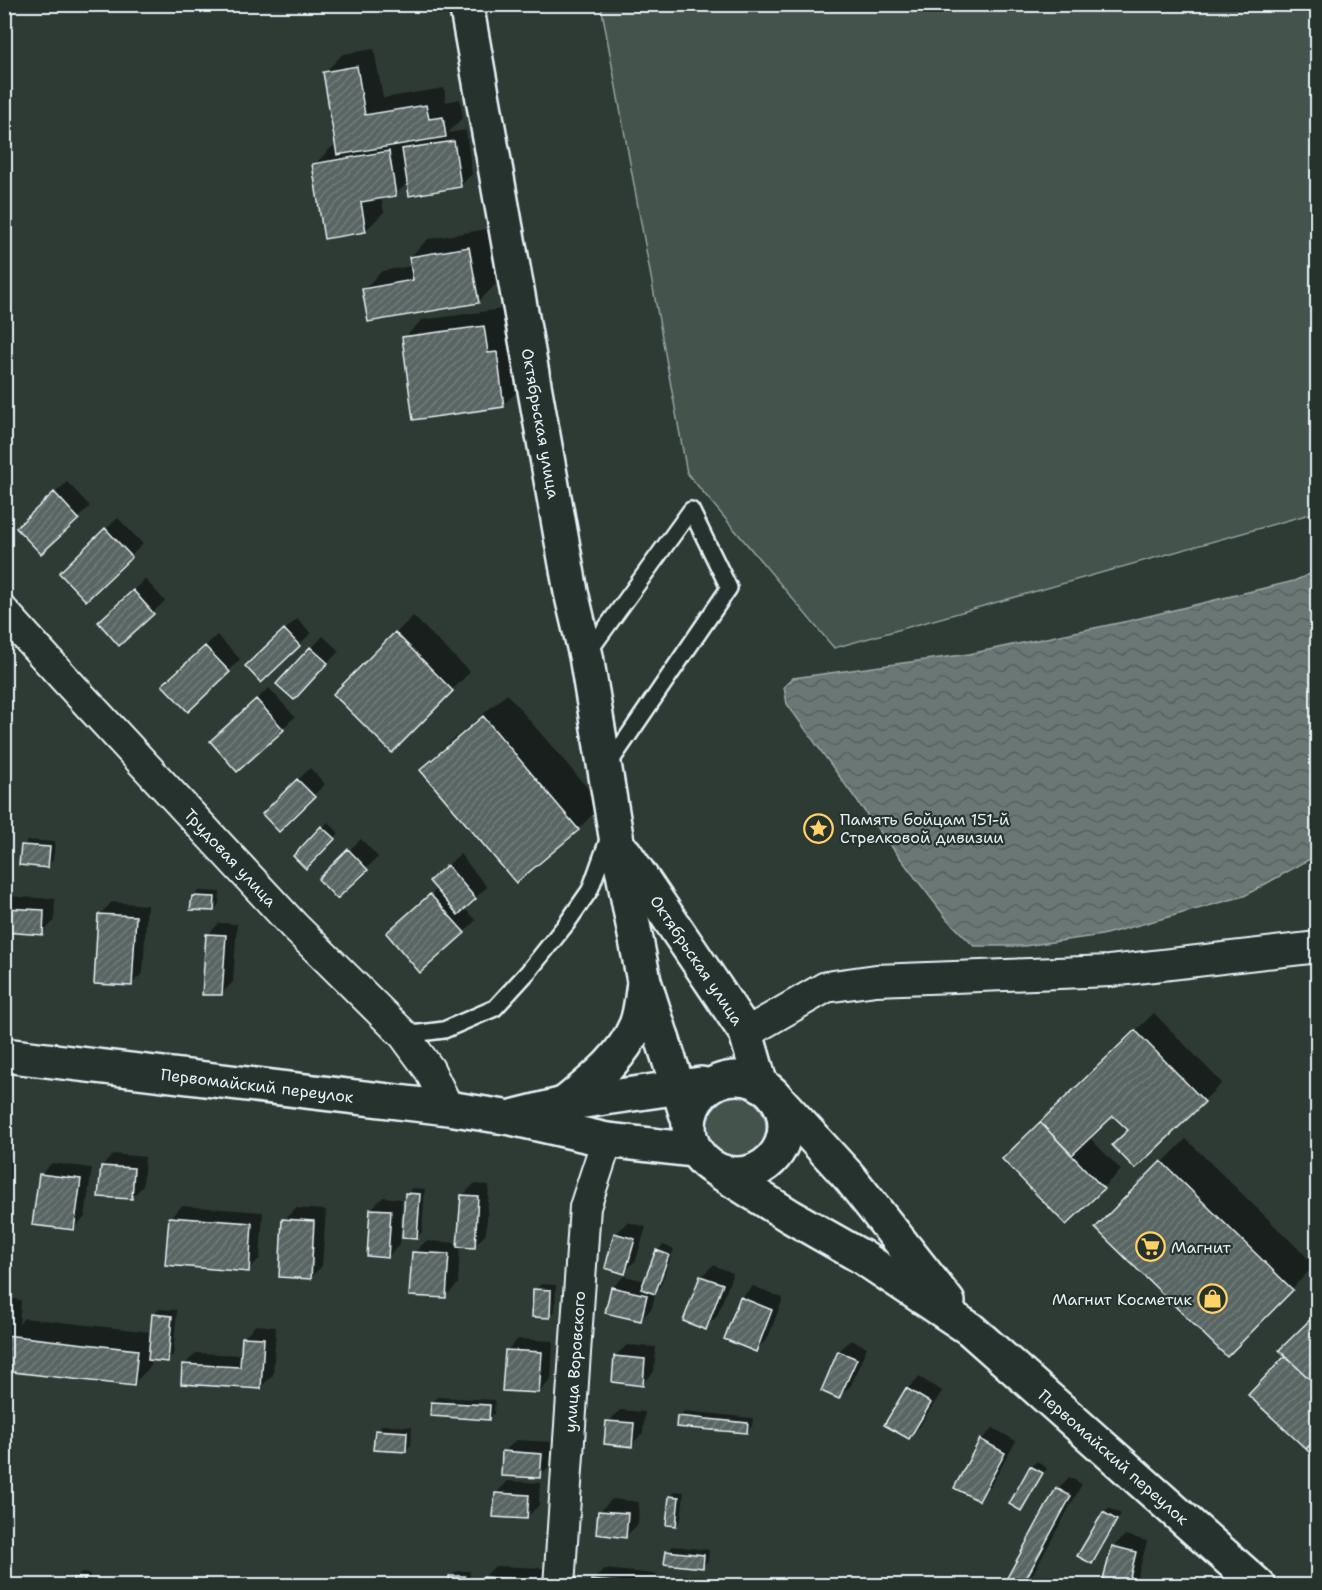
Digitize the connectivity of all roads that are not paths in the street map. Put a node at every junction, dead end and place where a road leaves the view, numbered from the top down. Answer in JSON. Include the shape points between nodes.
{"nodes":[{"id":1,"x":466,"y":4,"type":"edge"},
{"id":2,"x":4,"y":612,"type":"edge"},
{"id":3,"x":586,"y":656,"type":"junction"},
{"id":4,"x":605,"y":769,"type":"junction"},
{"id":5,"x":616,"y":832,"type":"junction"},
{"id":6,"x":1317,"y":947,"type":"edge"},
{"id":7,"x":645,"y":981,"type":"junction"},
{"id":8,"x":746,"y":1033,"type":"junction"},
{"id":9,"x":404,"y":1035,"type":"junction"},
{"id":10,"x":4,"y":1055,"type":"edge"},
{"id":11,"x":721,"y":1080,"type":"junction"},
{"id":12,"x":679,"y":1087,"type":"junction"},
{"id":13,"x":768,"y":1089,"type":"junction"},
{"id":14,"x":564,"y":1104,"type":"junction"},
{"id":15,"x":448,"y":1108,"type":"junction"},
{"id":16,"x":511,"y":1118,"type":"junction"},
{"id":17,"x":606,"y":1140,"type":"junction"},
{"id":18,"x":700,"y":1147,"type":"junction"},
{"id":19,"x":970,"y":1329,"type":"junction"},
{"id":20,"x":559,"y":1586,"type":"edge"},
{"id":21,"x":1259,"y":1586,"type":"edge"}],
"edges":[{"from":1,"to":3,"type":"street","name":"Октябрьская улица","via":[[566,568]]},
{"from":2,"to":9,"type":"street","name":"Трудовая улица","via":[[294,926]]},
{"from":3,"to":4,"type":"street","name":"Октябрьская улица"},
{"from":3,"to":4,"type":"lane","via":[[691,510],[729,588]]},
{"from":4,"to":5,"type":"street","name":"Октябрьская улица"},
{"from":5,"to":7,"type":"street","name":"Октябрьская улица"},
{"from":5,"to":8,"type":"street","name":"Октябрьская улица"},
{"from":5,"to":9,"type":"lane","via":[[590,890],[528,972],[495,1008],[444,1030]]},
{"from":6,"to":8,"type":"street","via":[[1110,971],[876,980],[826,987]]},
{"from":7,"to":12,"type":"street","name":"Октябрьская улица"},
{"from":7,"to":14,"type":"street","name":"Октябрьская улица","via":[[637,1023],[623,1050]]},
{"from":8,"to":13,"type":"street","name":"Октябрьская улица"},
{"from":9,"to":15,"type":"street","name":"Трудовая улица","via":[[429,1069]]},
{"from":10,"to":15,"type":"street","name":"Первомайский переулок"},
{"from":11,"to":12,"type":"street","name":"Первомайский переулок"},
{"from":11,"to":13,"type":"street","name":"Первомайский переулок","via":[[749,1079]]},
{"from":11,"to":18,"type":"street","via":[[708,1087],[692,1109]]},
{"from":12,"to":14,"type":"street","name":"Первомайский переулок"},
{"from":12,"to":18,"type":"street","name":"Октябрьская улица"},
{"from":13,"to":18,"type":"street","name":"Октябрьская улица","via":[[782,1108],[785,1124],[776,1155],[764,1166],[750,1173],[734,1174]]},
{"from":13,"to":19,"type":"street","name":"Первомайский переулок","via":[[850,1178]]},
{"from":14,"to":16,"type":"street","name":"Первомайский переулок"},
{"from":15,"to":16,"type":"street","name":"Первомайский переулок"},
{"from":16,"to":17,"type":"street","name":"Первомайский переулок"},
{"from":17,"to":18,"type":"street","name":"Первомайский переулок"},
{"from":17,"to":20,"type":"street","name":"улица Воровского","via":[[585,1207]]},
{"from":18,"to":19,"type":"street","name":"Первомайский переулок","via":[[790,1216],[862,1257]]},
{"from":19,"to":21,"type":"street","name":"Первомайский переулок"}]}
